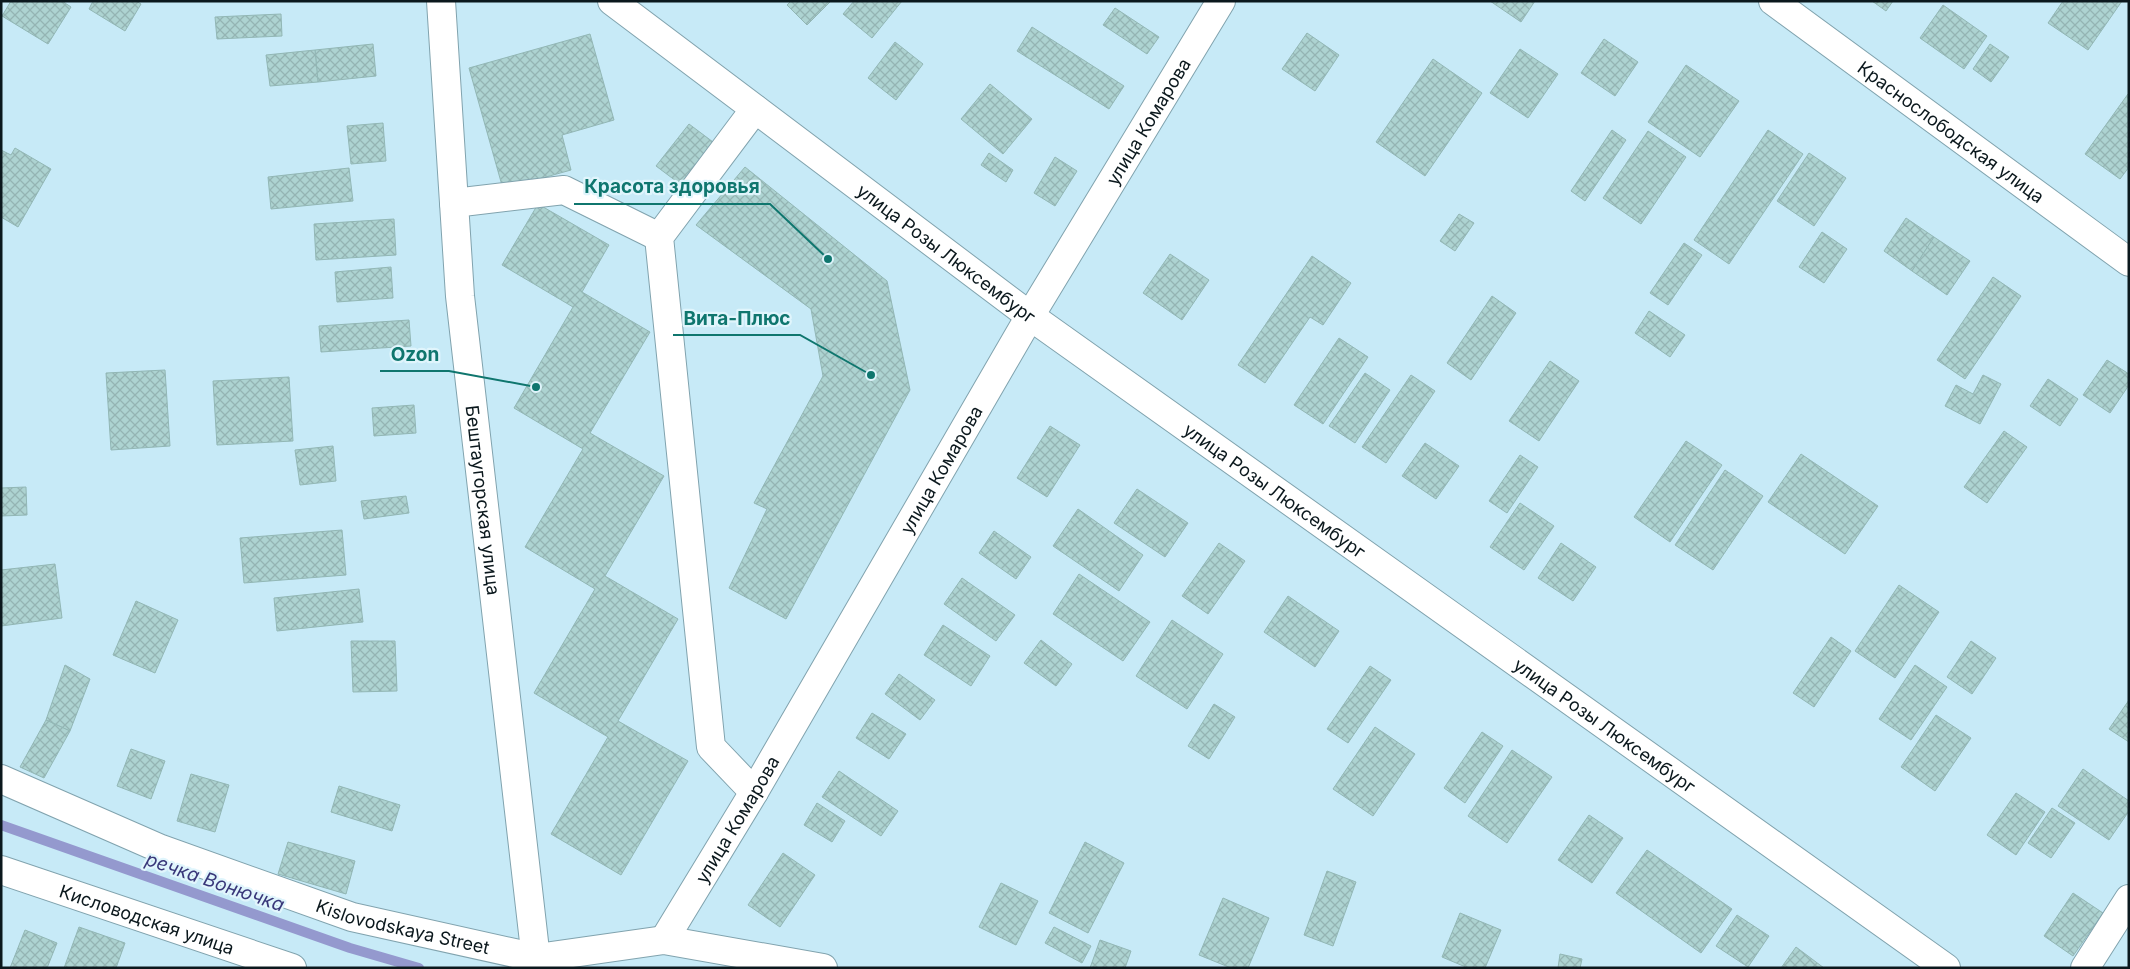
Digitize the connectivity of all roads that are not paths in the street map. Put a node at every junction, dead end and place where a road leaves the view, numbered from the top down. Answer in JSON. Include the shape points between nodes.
{"nodes":[{"id":1,"x":440,"y":1,"type":"edge"},
{"id":2,"x":612,"y":1,"type":"edge"},
{"id":3,"x":1221,"y":1,"type":"edge"},
{"id":4,"x":1773,"y":1,"type":"edge"},
{"id":5,"x":755,"y":109,"type":"junction"},
{"id":6,"x":454,"y":203,"type":"junction"},
{"id":7,"x":658,"y":237,"type":"junction"},
{"id":8,"x":2129,"y":262,"type":"edge"},
{"id":9,"x":1030,"y":316,"type":"junction"},
{"id":10,"x":1,"y":780,"type":"edge"},
{"id":11,"x":754,"y":792,"type":"junction"},
{"id":12,"x":1,"y":870,"type":"edge"},
{"id":13,"x":2129,"y":899,"type":"edge"},
{"id":14,"x":664,"y":940,"type":"junction"},
{"id":15,"x":537,"y":963,"type":"edge"},
{"id":16,"x":292,"y":968,"type":"edge"},
{"id":17,"x":824,"y":968,"type":"edge"},
{"id":18,"x":1946,"y":968,"type":"edge"},
{"id":19,"x":2085,"y":968,"type":"edge"}],
"edges":[{"from":1,"to":6,"type":"street","name":"Бештаугорская улица"},
{"from":2,"to":5,"type":"street","name":"улица Розы Люксембург"},
{"from":3,"to":9,"type":"street","name":"улица Комарова"},
{"from":4,"to":8,"type":"street","name":"Краснослободская улица"},
{"from":5,"to":7,"type":"street"},
{"from":5,"to":9,"type":"street","name":"улица Розы Люксембург"},
{"from":6,"to":7,"type":"street","via":[[564,190]]},
{"from":6,"to":15,"type":"street","name":"Бештаугорская улица","via":[[460,296]]},
{"from":7,"to":11,"type":"street","via":[[711,747]]},
{"from":9,"to":11,"type":"street","name":"улица Комарова"},
{"from":9,"to":18,"type":"street","name":"улица Розы Люксембург"},
{"from":10,"to":15,"type":"street","name":"Kislovodskaya Street","via":[[161,849],[352,917]]},
{"from":11,"to":14,"type":"street","name":"улица Комарова"},
{"from":12,"to":16,"type":"street","name":"Кисловодская улица"},
{"from":13,"to":19,"type":"street"},
{"from":14,"to":15,"type":"street","name":"Kislovodskaya Street"},
{"from":14,"to":17,"type":"street","name":"Kislovodskaya Street"}]}
